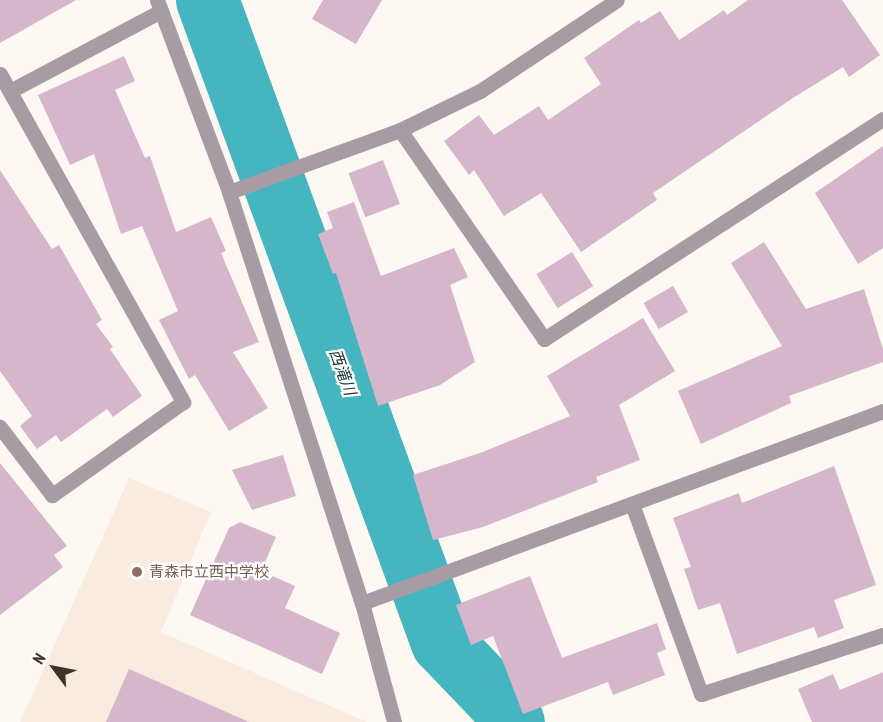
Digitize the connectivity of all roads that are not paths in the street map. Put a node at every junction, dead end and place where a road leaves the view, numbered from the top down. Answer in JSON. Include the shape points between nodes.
{"nodes":[{"id":1,"x":617,"y":0,"type":"edge"},
{"id":2,"x":159,"y":6,"type":"edge"},
{"id":3,"x":0,"y":74,"type":"edge"},
{"id":4,"x":10,"y":91,"type":"junction"},
{"id":5,"x":883,"y":119,"type":"edge"},
{"id":6,"x":400,"y":130,"type":"junction"},
{"id":7,"x":229,"y":192,"type":"junction"},
{"id":8,"x":883,"y":411,"type":"edge"},
{"id":9,"x":0,"y":427,"type":"edge"},
{"id":10,"x":632,"y":504,"type":"junction"},
{"id":11,"x":362,"y":603,"type":"junction"},
{"id":12,"x":883,"y":634,"type":"edge"},
{"id":13,"x":394,"y":722,"type":"edge"}],
"edges":[{"from":1,"to":6,"type":"street","via":[[480,91]]},
{"from":2,"to":4,"type":"street"},
{"from":2,"to":7,"type":"street"},
{"from":3,"to":4,"type":"street"},
{"from":4,"to":9,"type":"street","via":[[183,402],[52,495]]},
{"from":5,"to":6,"type":"street","via":[[544,339]]},
{"from":6,"to":7,"type":"street"},
{"from":7,"to":11,"type":"street"},
{"from":8,"to":10,"type":"street"},
{"from":10,"to":11,"type":"street"},
{"from":10,"to":12,"type":"street","via":[[701,694]]},
{"from":11,"to":13,"type":"street"}]}
